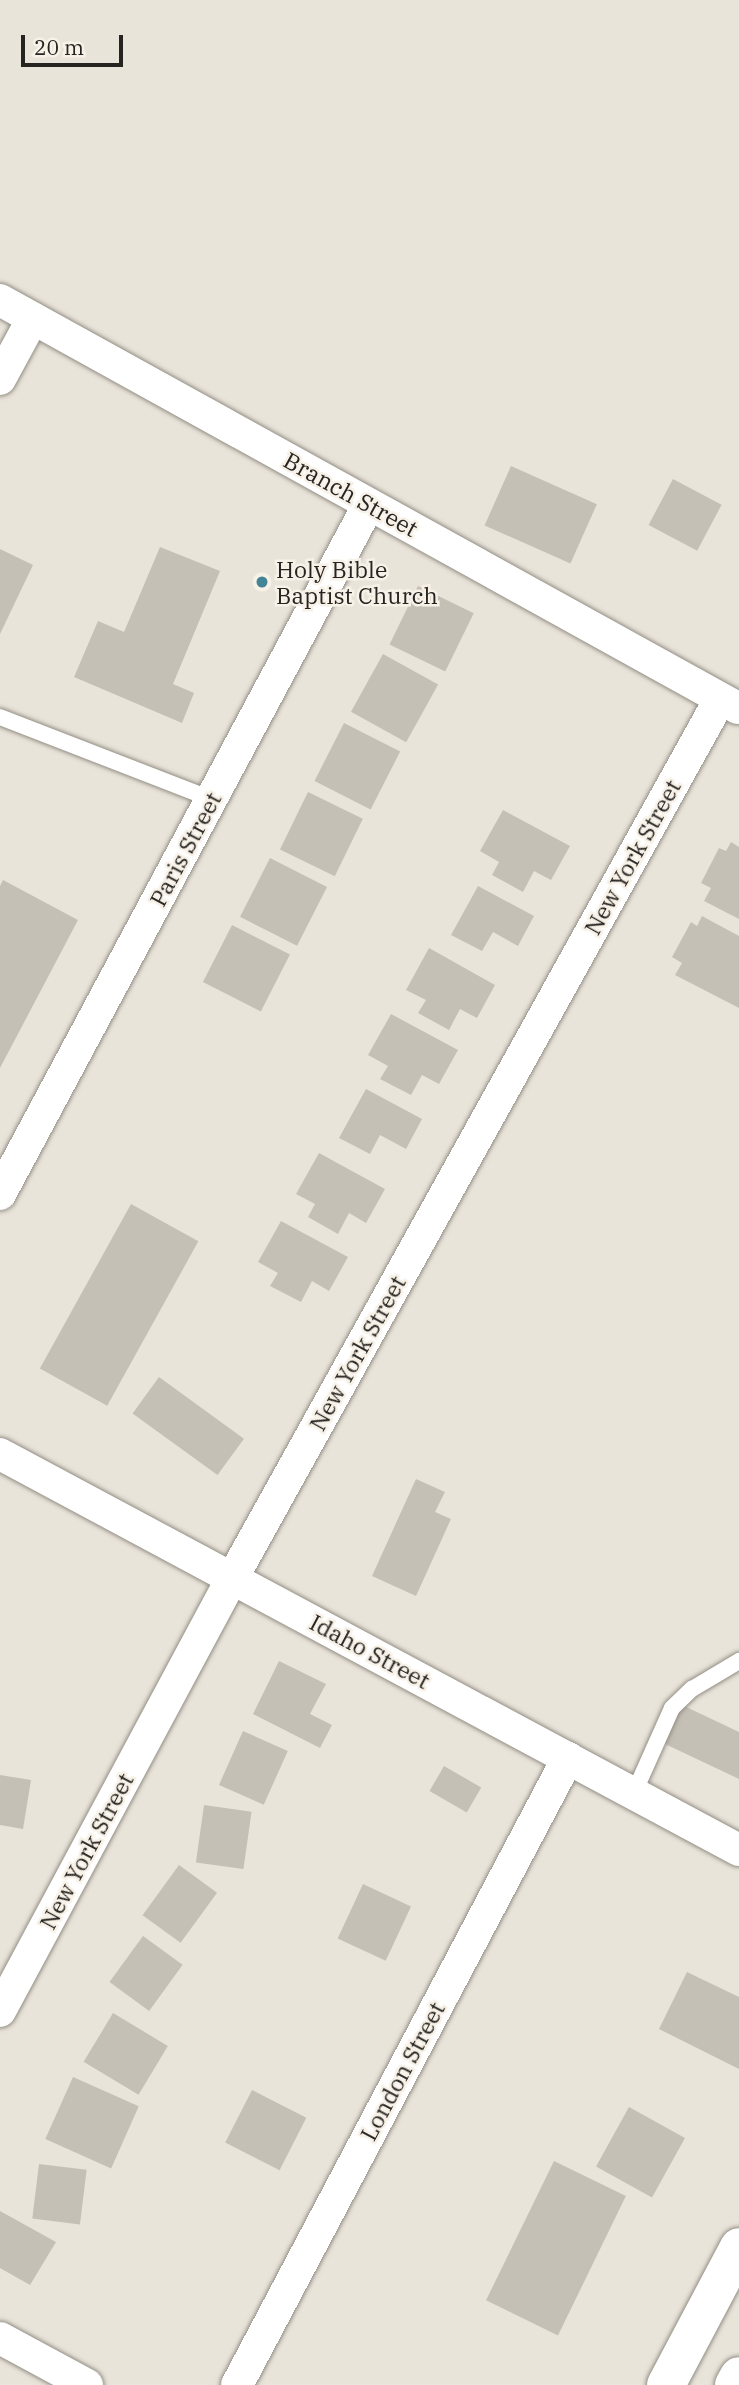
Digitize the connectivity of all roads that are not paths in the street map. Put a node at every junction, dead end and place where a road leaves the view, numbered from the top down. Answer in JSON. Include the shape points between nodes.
{"nodes":[{"id":1,"x":0,"y":300,"type":"edge"},
{"id":2,"x":33,"y":318,"type":"junction"},
{"id":3,"x":0,"y":379,"type":"edge"},
{"id":4,"x":369,"y":504,"type":"junction"},
{"id":5,"x":730,"y":704,"type":"edge"},
{"id":6,"x":0,"y":717,"type":"edge"},
{"id":7,"x":211,"y":799,"type":"junction"},
{"id":8,"x":0,"y":1194,"type":"edge"},
{"id":9,"x":0,"y":1454,"type":"edge"},
{"id":10,"x":233,"y":1577,"type":"junction"},
{"id":11,"x":739,"y":1661,"type":"edge"},
{"id":12,"x":568,"y":1758,"type":"junction"},
{"id":13,"x":634,"y":1793,"type":"junction"},
{"id":14,"x":739,"y":1850,"type":"edge"},
{"id":15,"x":0,"y":2011,"type":"edge"},
{"id":16,"x":739,"y":2248,"type":"edge"},
{"id":17,"x":730,"y":2287,"type":"edge"},
{"id":18,"x":0,"y":2338,"type":"edge"},
{"id":19,"x":739,"y":2376,"type":"edge"},
{"id":20,"x":87,"y":2385,"type":"edge"},
{"id":21,"x":237,"y":2385,"type":"edge"},
{"id":22,"x":666,"y":2385,"type":"edge"},
{"id":23,"x":734,"y":2385,"type":"edge"}],
"edges":[{"from":1,"to":2,"type":"street","name":"Branch Street"},
{"from":2,"to":3,"type":"street"},
{"from":2,"to":4,"type":"street","name":"Branch Street"},
{"from":4,"to":5,"type":"street","name":"Branch Street"},
{"from":4,"to":7,"type":"street","name":"Paris Street"},
{"from":5,"to":10,"type":"street","name":"New York Street"},
{"from":6,"to":7,"type":"lane"},
{"from":7,"to":8,"type":"street","name":"Paris Street"},
{"from":9,"to":10,"type":"street","name":"Idaho Street"},
{"from":10,"to":12,"type":"street","name":"Idaho Street"},
{"from":10,"to":15,"type":"street","name":"New York Street"},
{"from":11,"to":13,"type":"lane","via":[[692,1689],[672,1709]]},
{"from":12,"to":13,"type":"street","name":"Idaho Street"},
{"from":12,"to":21,"type":"street","name":"London Street"},
{"from":13,"to":14,"type":"street","name":"Idaho Street"},
{"from":16,"to":17,"type":"main road"},
{"from":17,"to":22,"type":"main road"},
{"from":18,"to":20,"type":"street"},
{"from":19,"to":23,"type":"main road"}]}
